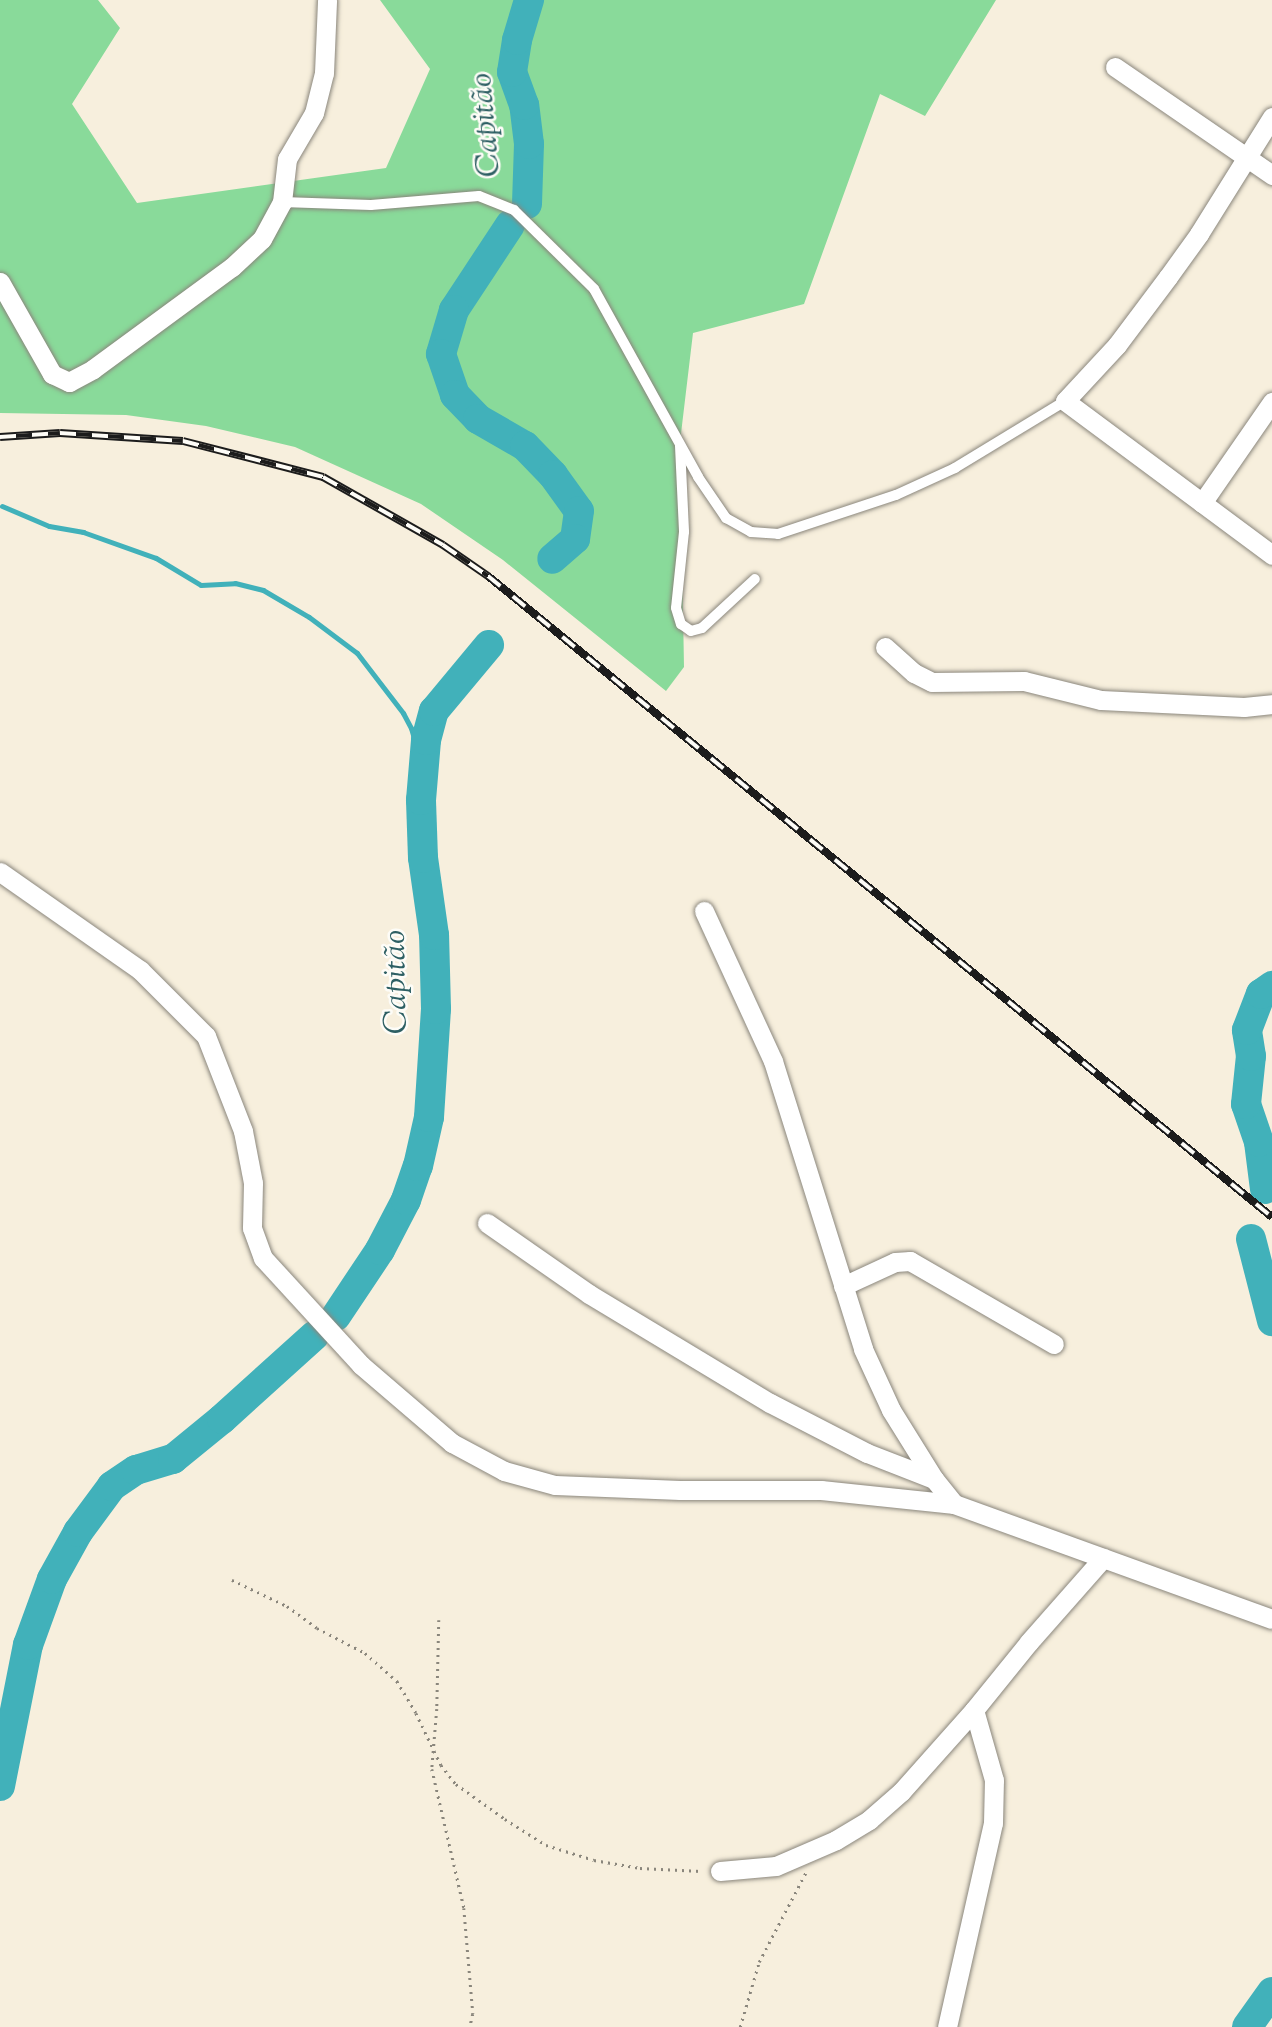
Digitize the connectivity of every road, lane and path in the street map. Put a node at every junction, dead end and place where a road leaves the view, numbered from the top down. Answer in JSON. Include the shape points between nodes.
{"nodes":[{"id":1,"x":327,"y":0,"type":"edge"},
{"id":2,"x":1115,"y":68,"type":"dead end"},
{"id":3,"x":1272,"y":117,"type":"edge"},
{"id":4,"x":1245,"y":157,"type":"junction"},
{"id":5,"x":1272,"y":175,"type":"edge"},
{"id":6,"x":282,"y":202,"type":"junction"},
{"id":7,"x":0,"y":282,"type":"edge"},
{"id":8,"x":1065,"y":401,"type":"junction"},
{"id":9,"x":1272,"y":402,"type":"edge"},
{"id":10,"x":680,"y":442,"type":"junction"},
{"id":11,"x":1202,"y":503,"type":"junction"},
{"id":12,"x":1272,"y":555,"type":"edge"},
{"id":13,"x":755,"y":579,"type":"dead end"},
{"id":14,"x":885,"y":647,"type":"dead end"},
{"id":15,"x":1272,"y":704,"type":"edge"},
{"id":16,"x":0,"y":872,"type":"edge"},
{"id":17,"x":704,"y":911,"type":"dead end"},
{"id":18,"x":487,"y":1223,"type":"dead end"},
{"id":19,"x":843,"y":1286,"type":"junction"},
{"id":20,"x":1054,"y":1344,"type":"dead end"},
{"id":21,"x":934,"y":1479,"type":"junction"},
{"id":22,"x":954,"y":1504,"type":"junction"},
{"id":23,"x":1103,"y":1558,"type":"junction"},
{"id":24,"x":232,"y":1580,"type":"dead end"},
{"id":25,"x":1272,"y":1619,"type":"edge"},
{"id":26,"x":439,"y":1620,"type":"dead end"},
{"id":27,"x":974,"y":1710,"type":"junction"},
{"id":28,"x":433,"y":1747,"type":"junction"},
{"id":29,"x":819,"y":1847,"type":"junction"},
{"id":30,"x":720,"y":1871,"type":"joint"},
{"id":31,"x":470,"y":2027,"type":"edge"},
{"id":32,"x":740,"y":2027,"type":"edge"},
{"id":33,"x":947,"y":2027,"type":"edge"}],
"edges":[{"from":1,"to":6,"type":"street","via":[[324,73],[314,113],[287,159]]},
{"from":2,"to":4,"type":"street"},
{"from":3,"to":4,"type":"street"},
{"from":4,"to":5,"type":"street"},
{"from":4,"to":8,"type":"street","via":[[1168,277],[1117,345]]},
{"from":6,"to":7,"type":"street","via":[[262,239],[232,267],[69,382],[52,374]]},
{"from":6,"to":10,"type":"lane","via":[[370,205],[480,196],[514,210],[594,289]]},
{"from":8,"to":10,"type":"lane","via":[[955,468],[896,495],[778,534],[751,532],[726,518]]},
{"from":8,"to":11,"type":"street"},
{"from":9,"to":11,"type":"street"},
{"from":10,"to":13,"type":"lane","via":[[684,532],[676,608],[681,624],[691,631],[702,628]]},
{"from":11,"to":12,"type":"street"},
{"from":14,"to":15,"type":"street","via":[[914,673],[932,682],[1024,681],[1101,700],[1244,707]]},
{"from":16,"to":22,"type":"street","via":[[140,970],[206,1036],[243,1131],[253,1184],[252,1228],[263,1258],[361,1365],[452,1443],[504,1471],[555,1485],[821,1490]]},
{"from":17,"to":19,"type":"street","via":[[773,1061]]},
{"from":18,"to":21,"type":"street","via":[[589,1294],[771,1403],[867,1452]]},
{"from":19,"to":20,"type":"street","via":[[895,1262],[910,1261]]},
{"from":19,"to":21,"type":"street","via":[[863,1349],[891,1410]]},
{"from":21,"to":22,"type":"street"},
{"from":22,"to":23,"type":"street"},
{"from":23,"to":25,"type":"street"},
{"from":23,"to":27,"type":"street"},
{"from":24,"to":28,"type":"path","via":[[287,1606],[365,1653],[397,1681]]},
{"from":26,"to":28,"type":"path"},
{"from":27,"to":29,"type":"street","via":[[901,1792],[869,1820]]},
{"from":27,"to":33,"type":"street","via":[[994,1780],[993,1823]]},
{"from":28,"to":30,"type":"path","via":[[456,1784],[546,1845],[640,1868]]},
{"from":28,"to":31,"type":"path","via":[[432,1769],[464,1908],[473,2014]]},
{"from":29,"to":30,"type":"street","via":[[776,1866]]},
{"from":29,"to":32,"type":"path","via":[[759,1962]]}]}
